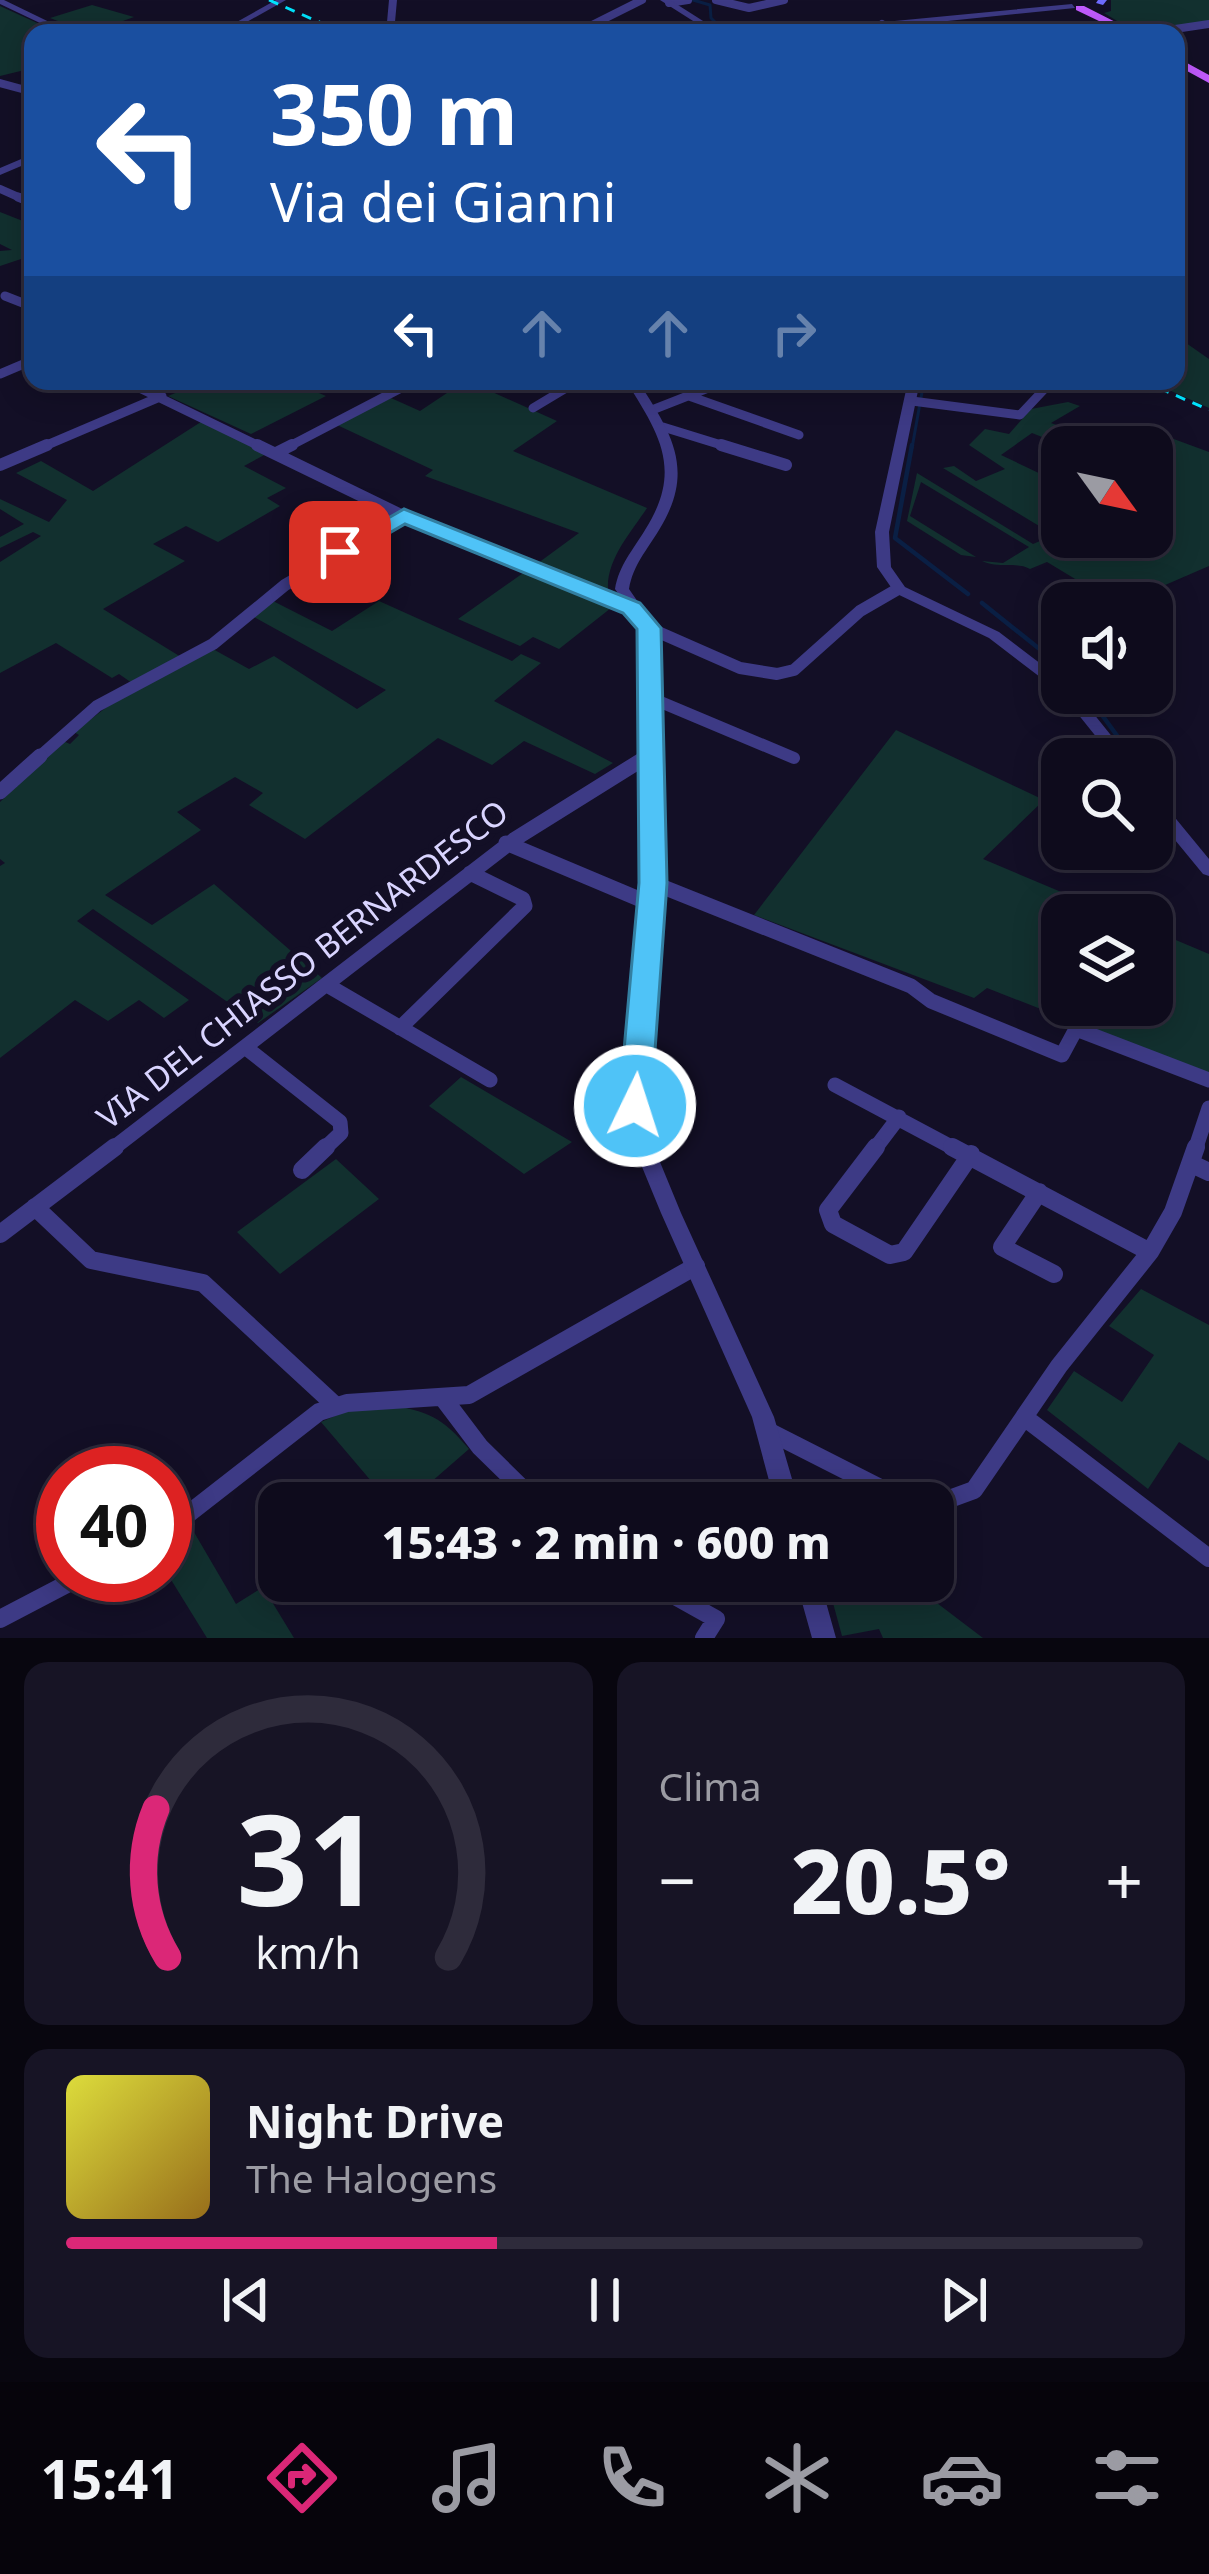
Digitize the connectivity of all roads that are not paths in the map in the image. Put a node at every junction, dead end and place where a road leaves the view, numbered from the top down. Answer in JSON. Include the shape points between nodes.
{"nodes":[{"id":1,"x":282,"y":0,"type":"edge"},
{"id":2,"x":642,"y":0,"type":"edge"},
{"id":3,"x":688,"y":0,"type":"edge"},
{"id":4,"x":716,"y":0,"type":"edge"},
{"id":5,"x":784,"y":0,"type":"edge"},
{"id":6,"x":0,"y":1,"type":"edge"},
{"id":7,"x":668,"y":1,"type":"edge"},
{"id":8,"x":1069,"y":3,"type":"edge"},
{"id":9,"x":1101,"y":5,"type":"edge"},
{"id":10,"x":49,"y":24,"type":"edge"},
{"id":11,"x":238,"y":24,"type":"edge"},
{"id":12,"x":594,"y":24,"type":"edge"},
{"id":13,"x":704,"y":24,"type":"edge"},
{"id":14,"x":882,"y":24,"type":"edge"},
{"id":15,"x":5,"y":296,"type":"dead end"},
{"id":16,"x":24,"y":303,"type":"edge"},
{"id":17,"x":147,"y":390,"type":"edge"},
{"id":18,"x":397,"y":390,"type":"edge"},
{"id":19,"x":563,"y":390,"type":"edge"},
{"id":20,"x":638,"y":390,"type":"edge"},
{"id":21,"x":704,"y":390,"type":"edge"},
{"id":22,"x":914,"y":390,"type":"edge"},
{"id":23,"x":1044,"y":390,"type":"edge"},
{"id":24,"x":162,"y":396,"type":"junction"},
{"id":25,"x":689,"y":396,"type":"junction"},
{"id":26,"x":915,"y":402,"type":"junction"},
{"id":27,"x":533,"y":408,"type":"dead end"},
{"id":28,"x":657,"y":418,"type":"junction"},
{"id":29,"x":800,"y":435,"type":"dead end"},
{"id":30,"x":278,"y":452,"type":"junction"},
{"id":31,"x":0,"y":465,"type":"edge"},
{"id":32,"x":786,"y":465,"type":"dead end"},
{"id":33,"x":404,"y":516,"type":"junction"},
{"id":34,"x":898,"y":589,"type":"junction"},
{"id":35,"x":631,"y":608,"type":"junction"},
{"id":36,"x":649,"y":628,"type":"junction"},
{"id":37,"x":1041,"y":671,"type":"edge"},
{"id":38,"x":651,"y":698,"type":"junction"},
{"id":39,"x":1087,"y":714,"type":"edge"},
{"id":40,"x":1105,"y":738,"type":"edge"},
{"id":41,"x":649,"y":756,"type":"junction"},
{"id":42,"x":794,"y":758,"type":"dead end"},
{"id":43,"x":0,"y":792,"type":"edge"},
{"id":44,"x":1173,"y":826,"type":"edge"},
{"id":45,"x":506,"y":843,"type":"junction"},
{"id":46,"x":1209,"y":870,"type":"edge"},
{"id":47,"x":470,"y":873,"type":"junction"},
{"id":48,"x":653,"y":883,"type":"junction"},
{"id":49,"x":651,"y":904,"type":"junction"},
{"id":50,"x":327,"y":985,"type":"junction"},
{"id":51,"x":400,"y":1028,"type":"junction"},
{"id":52,"x":245,"y":1047,"type":"junction"},
{"id":53,"x":490,"y":1080,"type":"dead end"},
{"id":54,"x":1209,"y":1080,"type":"edge"},
{"id":55,"x":836,"y":1084,"type":"dead end"},
{"id":56,"x":1209,"y":1108,"type":"edge"},
{"id":57,"x":899,"y":1118,"type":"junction"},
{"id":58,"x":970,"y":1154,"type":"junction"},
{"id":59,"x":1200,"y":1168,"type":"edge"},
{"id":60,"x":302,"y":1170,"type":"dead end"},
{"id":61,"x":1039,"y":1192,"type":"junction"},
{"id":62,"x":35,"y":1207,"type":"junction"},
{"id":63,"x":0,"y":1234,"type":"edge"},
{"id":64,"x":1150,"y":1252,"type":"junction"},
{"id":65,"x":696,"y":1266,"type":"junction"},
{"id":66,"x":1054,"y":1274,"type":"dead end"},
{"id":67,"x":443,"y":1398,"type":"junction"},
{"id":68,"x":336,"y":1406,"type":"junction"},
{"id":69,"x":1024,"y":1417,"type":"junction"},
{"id":70,"x":768,"y":1431,"type":"junction"},
{"id":71,"x":515,"y":1482,"type":"edge"},
{"id":72,"x":781,"y":1482,"type":"edge"},
{"id":73,"x":868,"y":1482,"type":"edge"},
{"id":74,"x":954,"y":1497,"type":"edge"},
{"id":75,"x":192,"y":1511,"type":"edge"},
{"id":76,"x":1209,"y":1558,"type":"edge"},
{"id":77,"x":36,"y":1600,"type":"edge"},
{"id":78,"x":686,"y":1602,"type":"edge"},
{"id":79,"x":814,"y":1602,"type":"edge"},
{"id":80,"x":0,"y":1619,"type":"edge"},
{"id":81,"x":704,"y":1638,"type":"edge"},
{"id":82,"x":824,"y":1638,"type":"edge"}],
"edges":[{"from":1,"to":11,"type":"street"},
{"from":2,"to":12,"type":"street"},
{"from":3,"to":7,"type":"street"},
{"from":4,"to":5,"type":"street","via":[[749,8]]},
{"from":6,"to":10,"type":"street"},
{"from":7,"to":13,"type":"street"},
{"from":8,"to":9,"type":"main road"},
{"from":8,"to":14,"type":"street"},
{"from":15,"to":16,"type":"street"},
{"from":17,"to":24,"type":"street"},
{"from":18,"to":30,"type":"street"},
{"from":19,"to":27,"type":"street"},
{"from":20,"to":28,"type":"street"},
{"from":21,"to":25,"type":"street"},
{"from":22,"to":26,"type":"street"},
{"from":23,"to":26,"type":"street","via":[[1020,416]]},
{"from":24,"to":30,"type":"street"},
{"from":24,"to":31,"type":"street"},
{"from":25,"to":28,"type":"street"},
{"from":25,"to":29,"type":"street"},
{"from":26,"to":34,"type":"street","via":[[882,532],[884,567]]},
{"from":28,"to":32,"type":"street"},
{"from":28,"to":35,"type":"street","via":[[674,491],[627,566],[622,590]]},
{"from":30,"to":33,"type":"street"},
{"from":33,"to":35,"type":"street"},
{"from":33,"to":43,"type":"street","via":[[284,585],[213,644],[97,706]]},
{"from":34,"to":36,"type":"street","via":[[781,675]]},
{"from":34,"to":37,"type":"street","via":[[994,635]]},
{"from":35,"to":36,"type":"street"},
{"from":36,"to":38,"type":"street"},
{"from":38,"to":41,"type":"street"},
{"from":38,"to":42,"type":"street"},
{"from":39,"to":40,"type":"street"},
{"from":41,"to":45,"type":"street","name":"VIA DEL CHIASSO BERNARDESCO"},
{"from":41,"to":48,"type":"street"},
{"from":44,"to":46,"type":"street"},
{"from":45,"to":47,"type":"street","name":"VIA DEL CHIASSO BERNARDESCO"},
{"from":45,"to":49,"type":"street"},
{"from":47,"to":50,"type":"street","name":"VIA DEL CHIASSO BERNARDESCO"},
{"from":47,"to":51,"type":"street","via":[[525,906]]},
{"from":48,"to":49,"type":"street"},
{"from":48,"to":54,"type":"street","via":[[1063,1055],[1076,1029]]},
{"from":49,"to":65,"type":"street","via":[[636,1114]]},
{"from":50,"to":51,"type":"street"},
{"from":50,"to":52,"type":"street","name":"VIA DEL CHIASSO BERNARDESCO"},
{"from":51,"to":53,"type":"street"},
{"from":52,"to":60,"type":"street","via":[[340,1122],[341,1133]]},
{"from":52,"to":62,"type":"street","name":"VIA DEL CHIASSO BERNARDESCO"},
{"from":55,"to":57,"type":"street"},
{"from":56,"to":59,"type":"street"},
{"from":57,"to":58,"type":"street"},
{"from":57,"to":58,"type":"street","via":[[828,1210],[833,1224],[890,1255],[904,1252]]},
{"from":58,"to":61,"type":"street"},
{"from":59,"to":64,"type":"street"},
{"from":61,"to":64,"type":"street"},
{"from":61,"to":66,"type":"street","via":[[1002,1247]]},
{"from":62,"to":63,"type":"street","name":"VIA DEL CHIASSO BERNARDESCO"},
{"from":62,"to":68,"type":"street","via":[[91,1260],[203,1283]]},
{"from":64,"to":69,"type":"street"},
{"from":65,"to":67,"type":"street","via":[[483,1389]]},
{"from":65,"to":70,"type":"street"},
{"from":67,"to":68,"type":"street"},
{"from":67,"to":71,"type":"street"},
{"from":68,"to":75,"type":"street"},
{"from":69,"to":74,"type":"street","via":[[974,1490]]},
{"from":69,"to":76,"type":"street"},
{"from":70,"to":72,"type":"street"},
{"from":70,"to":73,"type":"street"},
{"from":77,"to":80,"type":"street"},
{"from":78,"to":81,"type":"street","via":[[716,1619]]},
{"from":79,"to":82,"type":"street"}]}
